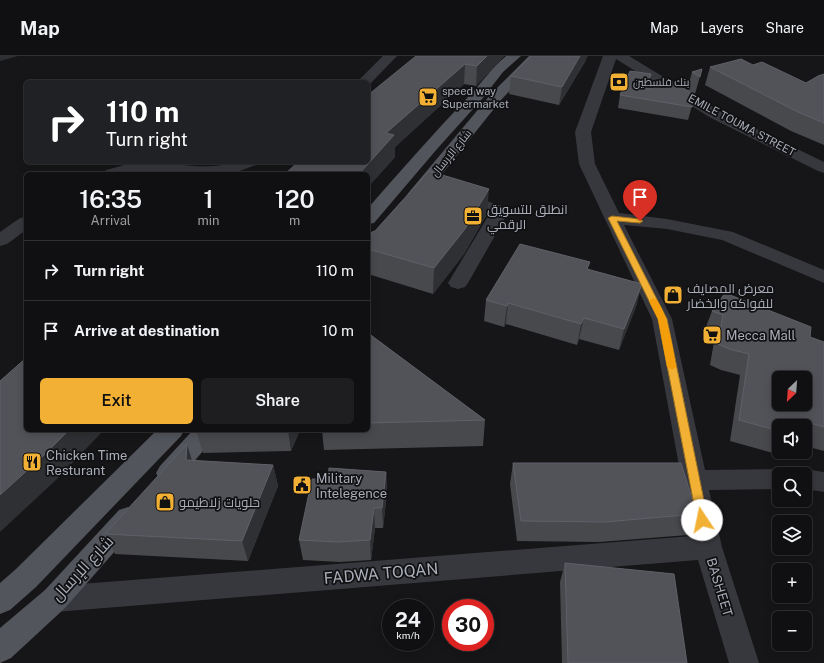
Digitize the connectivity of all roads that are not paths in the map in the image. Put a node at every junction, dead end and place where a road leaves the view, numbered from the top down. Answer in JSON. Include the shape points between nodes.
{"nodes":[{"id":1,"x":390,"y":56,"type":"edge"},
{"id":2,"x":514,"y":56,"type":"edge"},
{"id":3,"x":536,"y":56,"type":"edge"},
{"id":4,"x":610,"y":56,"type":"edge"},
{"id":5,"x":620,"y":56,"type":"edge"},
{"id":6,"x":366,"y":80,"type":"edge"},
{"id":7,"x":245,"y":164,"type":"edge"},
{"id":8,"x":824,"y":168,"type":"edge"},
{"id":9,"x":119,"y":172,"type":"edge"},
{"id":10,"x":436,"y":191,"type":"junction"},
{"id":11,"x":408,"y":204,"type":"edge"},
{"id":12,"x":370,"y":217,"type":"edge"},
{"id":13,"x":612,"y":218,"type":"junction"},
{"id":14,"x":24,"y":223,"type":"edge"},
{"id":15,"x":0,"y":240,"type":"edge"},
{"id":16,"x":824,"y":277,"type":"edge"},
{"id":17,"x":458,"y":283,"type":"dead end"},
{"id":18,"x":170,"y":432,"type":"edge"},
{"id":19,"x":205,"y":432,"type":"edge"},
{"id":20,"x":772,"y":479,"type":"edge"},
{"id":21,"x":694,"y":480,"type":"junction"},
{"id":22,"x":812,"y":480,"type":"edge"},
{"id":23,"x":824,"y":482,"type":"edge"},
{"id":24,"x":708,"y":547,"type":"junction"},
{"id":25,"x":55,"y":599,"type":"junction"},
{"id":26,"x":0,"y":601,"type":"edge"},
{"id":27,"x":0,"y":648,"type":"edge"},
{"id":28,"x":744,"y":663,"type":"edge"}],
"edges":[{"from":1,"to":6,"type":"street"},
{"from":2,"to":12,"type":"main road","name":"شارع الإرسال","via":[[498,69]]},
{"from":3,"to":10,"type":"main road","name":"شارع الإرسال","via":[[496,98]]},
{"from":4,"to":13,"type":"street","name":"BASHEET","via":[[583,132],[587,164]]},
{"from":5,"to":8,"type":"street","name":"EMILE TOUMA STREET","via":[[716,115]]},
{"from":7,"to":9,"type":"street","via":[[231,169],[195,171],[133,168]]},
{"from":10,"to":11,"type":"main road","name":"شارع الإرسال"},
{"from":10,"to":17,"type":"street","via":[[500,210]]},
{"from":13,"to":16,"type":"street","via":[[667,224],[727,236]]},
{"from":13,"to":21,"type":"street","name":"BASHEET","via":[[662,319]]},
{"from":14,"to":15,"type":"street"},
{"from":18,"to":26,"type":"main road","via":[[26,578]]},
{"from":19,"to":25,"type":"main road","name":"شارع الإرسال"},
{"from":20,"to":21,"type":"street"},
{"from":21,"to":24,"type":"street","name":"BASHEET"},
{"from":22,"to":23,"type":"street"},
{"from":24,"to":25,"type":"street","name":"FADWA TOQAN"},
{"from":24,"to":28,"type":"street","name":"BASHEET"},
{"from":25,"to":27,"type":"main road","name":"شارع الإرسال"}]}
